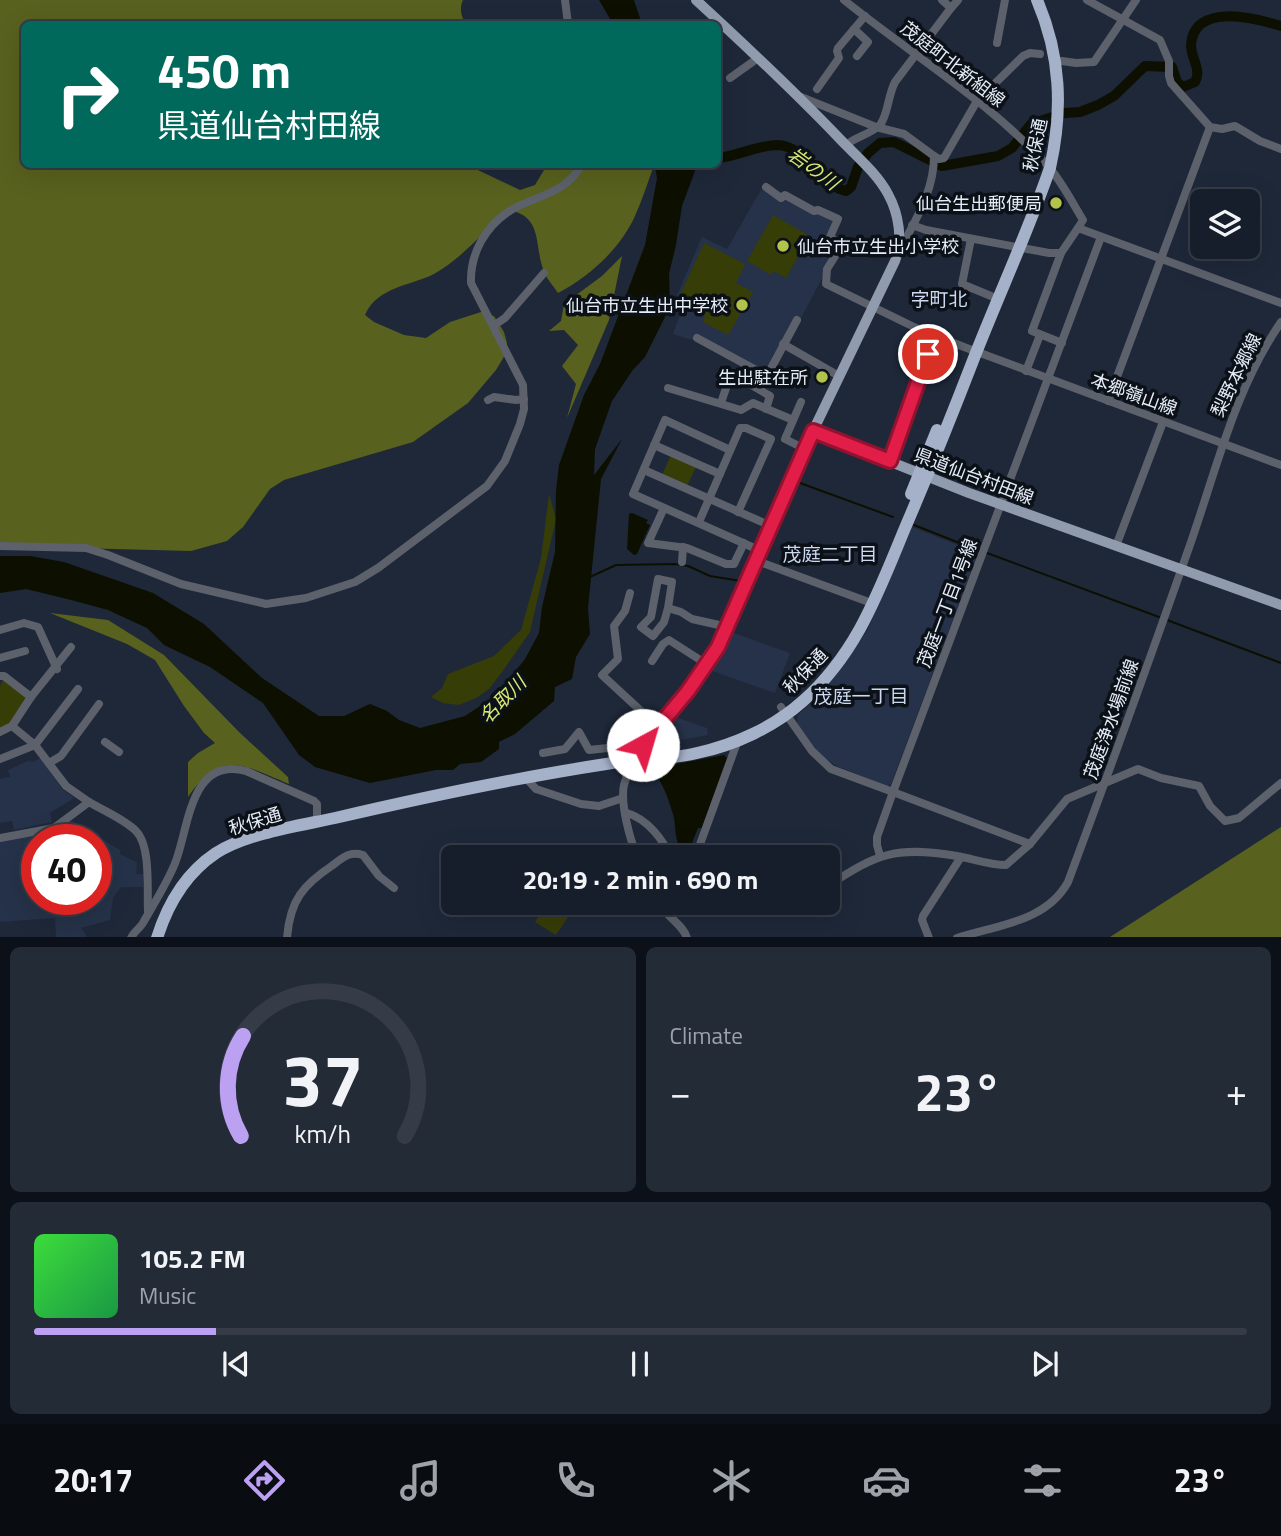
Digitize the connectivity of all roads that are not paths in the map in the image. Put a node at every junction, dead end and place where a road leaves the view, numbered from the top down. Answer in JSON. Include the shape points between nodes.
{"nodes":[{"id":1,"x":565,"y":0,"type":"edge"},
{"id":2,"x":696,"y":0,"type":"edge"},
{"id":3,"x":844,"y":0,"type":"edge"},
{"id":4,"x":942,"y":0,"type":"edge"},
{"id":5,"x":958,"y":0,"type":"edge"},
{"id":6,"x":1005,"y":0,"type":"edge"},
{"id":7,"x":1031,"y":0,"type":"edge"},
{"id":8,"x":1037,"y":0,"type":"edge"},
{"id":9,"x":1087,"y":0,"type":"edge"},
{"id":10,"x":1136,"y":0,"type":"edge"},
{"id":11,"x":951,"y":8,"type":"junction"},
{"id":12,"x":864,"y":16,"type":"junction"},
{"id":13,"x":1122,"y":20,"type":"junction"},
{"id":14,"x":568,"y":21,"type":"edge"},
{"id":15,"x":718,"y":21,"type":"edge"},
{"id":16,"x":721,"y":23,"type":"edge"},
{"id":17,"x":854,"y":29,"type":"junction"},
{"id":18,"x":997,"y":43,"type":"dead end"},
{"id":19,"x":915,"y":54,"type":"junction"},
{"id":20,"x":1040,"y":54,"type":"dead end"},
{"id":21,"x":857,"y":56,"type":"dead end"},
{"id":22,"x":758,"y":58,"type":"junction"},
{"id":23,"x":1062,"y":61,"type":"dead end"},
{"id":24,"x":730,"y":78,"type":"dead end"},
{"id":25,"x":817,"y":89,"type":"dead end"},
{"id":26,"x":798,"y":96,"type":"junction"},
{"id":27,"x":977,"y":101,"type":"junction"},
{"id":28,"x":1055,"y":119,"type":"junction"},
{"id":29,"x":876,"y":127,"type":"junction"},
{"id":30,"x":1210,"y":127,"type":"junction"},
{"id":31,"x":848,"y":147,"type":"junction"},
{"id":32,"x":1281,"y":149,"type":"edge"},
{"id":33,"x":934,"y":158,"type":"junction"},
{"id":34,"x":1047,"y":165,"type":"junction"},
{"id":35,"x":579,"y":168,"type":"edge"},
{"id":36,"x":766,"y":187,"type":"dead end"},
{"id":37,"x":912,"y":225,"type":"junction"},
{"id":38,"x":1078,"y":228,"type":"junction"},
{"id":39,"x":1101,"y":237,"type":"junction"},
{"id":40,"x":971,"y":239,"type":"junction"},
{"id":41,"x":1015,"y":247,"type":"junction"},
{"id":42,"x":1061,"y":253,"type":"junction"},
{"id":43,"x":898,"y":254,"type":"junction"},
{"id":44,"x":1161,"y":259,"type":"junction"},
{"id":45,"x":544,"y":273,"type":"dead end"},
{"id":46,"x":991,"y":296,"type":"junction"},
{"id":47,"x":1281,"y":303,"type":"edge"},
{"id":48,"x":873,"y":307,"type":"junction"},
{"id":49,"x":797,"y":320,"type":"dead end"},
{"id":50,"x":1281,"y":322,"type":"edge"},
{"id":51,"x":493,"y":326,"type":"junction"},
{"id":52,"x":935,"y":335,"type":"junction"},
{"id":53,"x":1040,"y":335,"type":"junction"},
{"id":54,"x":697,"y":338,"type":"dead end"},
{"id":55,"x":1062,"y":343,"type":"junction"},
{"id":56,"x":783,"y":344,"type":"junction"},
{"id":57,"x":973,"y":350,"type":"junction"},
{"id":58,"x":1027,"y":371,"type":"junction"},
{"id":59,"x":839,"y":376,"type":"junction"},
{"id":60,"x":1049,"y":379,"type":"junction"},
{"id":61,"x":668,"y":388,"type":"dead end"},
{"id":62,"x":524,"y":399,"type":"junction"},
{"id":63,"x":488,"y":400,"type":"dead end"},
{"id":64,"x":1108,"y":401,"type":"junction"},
{"id":65,"x":801,"y":402,"type":"dead end"},
{"id":66,"x":721,"y":403,"type":"junction"},
{"id":67,"x":765,"y":409,"type":"junction"},
{"id":68,"x":793,"y":419,"type":"junction"},
{"id":69,"x":1163,"y":422,"type":"junction"},
{"id":70,"x":813,"y":431,"type":"junction"},
{"id":71,"x":1223,"y":443,"type":"junction"},
{"id":72,"x":654,"y":445,"type":"junction"},
{"id":73,"x":805,"y":449,"type":"junction"},
{"id":74,"x":730,"y":450,"type":"junction"},
{"id":75,"x":890,"y":461,"type":"junction"},
{"id":76,"x":1281,"y":465,"type":"edge"},
{"id":77,"x":643,"y":470,"type":"junction"},
{"id":78,"x":720,"y":474,"type":"junction"},
{"id":79,"x":923,"y":475,"type":"junction"},
{"id":80,"x":709,"y":499,"type":"junction"},
{"id":81,"x":1001,"y":504,"type":"junction"},
{"id":82,"x":664,"y":508,"type":"junction"},
{"id":83,"x":738,"y":512,"type":"junction"},
{"id":84,"x":699,"y":522,"type":"junction"},
{"id":85,"x":771,"y":526,"type":"junction"},
{"id":86,"x":744,"y":543,"type":"junction"},
{"id":87,"x":0,"y":546,"type":"edge"},
{"id":88,"x":1116,"y":546,"type":"junction"},
{"id":89,"x":683,"y":547,"type":"junction"},
{"id":90,"x":761,"y":551,"type":"junction"},
{"id":91,"x":757,"y":561,"type":"junction"},
{"id":92,"x":681,"y":562,"type":"dead end"},
{"id":93,"x":1181,"y":570,"type":"junction"},
{"id":94,"x":630,"y":593,"type":"dead end"},
{"id":95,"x":866,"y":601,"type":"junction"},
{"id":96,"x":1281,"y":606,"type":"edge"},
{"id":97,"x":668,"y":608,"type":"junction"},
{"id":98,"x":728,"y":626,"type":"junction"},
{"id":99,"x":0,"y":630,"type":"edge"},
{"id":100,"x":71,"y":647,"type":"dead end"},
{"id":101,"x":25,"y":651,"type":"dead end"},
{"id":102,"x":0,"y":658,"type":"edge"},
{"id":103,"x":652,"y":661,"type":"dead end"},
{"id":104,"x":708,"y":666,"type":"junction"},
{"id":105,"x":57,"y":669,"type":"junction"},
{"id":106,"x":0,"y":676,"type":"edge"},
{"id":107,"x":78,"y":689,"type":"dead end"},
{"id":108,"x":31,"y":698,"type":"junction"},
{"id":109,"x":99,"y":704,"type":"dead end"},
{"id":110,"x":786,"y":715,"type":"junction"},
{"id":111,"x":655,"y":723,"type":"junction"},
{"id":112,"x":12,"y":726,"type":"junction"},
{"id":113,"x":0,"y":732,"type":"edge"},
{"id":114,"x":738,"y":740,"type":"junction"},
{"id":115,"x":105,"y":742,"type":"dead end"},
{"id":116,"x":35,"y":745,"type":"junction"},
{"id":117,"x":119,"y":752,"type":"dead end"},
{"id":118,"x":543,"y":753,"type":"dead end"},
{"id":119,"x":636,"y":757,"type":"junction"},
{"id":120,"x":0,"y":759,"type":"edge"},
{"id":121,"x":49,"y":764,"type":"junction"},
{"id":122,"x":525,"y":777,"type":"junction"},
{"id":123,"x":1281,"y":783,"type":"edge"},
{"id":124,"x":1103,"y":785,"type":"junction"},
{"id":125,"x":893,"y":792,"type":"junction"},
{"id":126,"x":624,"y":798,"type":"junction"},
{"id":127,"x":89,"y":803,"type":"junction"},
{"id":128,"x":627,"y":813,"type":"junction"},
{"id":129,"x":317,"y":814,"type":"junction"},
{"id":130,"x":0,"y":838,"type":"edge"},
{"id":131,"x":1030,"y":844,"type":"junction"},
{"id":132,"x":634,"y":845,"type":"edge"},
{"id":133,"x":665,"y":845,"type":"edge"},
{"id":134,"x":700,"y":845,"type":"edge"},
{"id":135,"x":880,"y":856,"type":"junction"},
{"id":136,"x":961,"y":857,"type":"junction"},
{"id":137,"x":840,"y":878,"type":"edge"},
{"id":138,"x":394,"y":888,"type":"dead end"},
{"id":139,"x":148,"y":911,"type":"junction"},
{"id":140,"x":667,"y":915,"type":"edge"},
{"id":141,"x":131,"y":937,"type":"edge"},
{"id":142,"x":151,"y":937,"type":"edge"},
{"id":143,"x":157,"y":937,"type":"edge"},
{"id":144,"x":287,"y":937,"type":"edge"},
{"id":145,"x":687,"y":937,"type":"edge"},
{"id":146,"x":929,"y":937,"type":"edge"},
{"id":147,"x":957,"y":937,"type":"edge"}],
"edges":[{"from":1,"to":14,"type":"street"},
{"from":2,"to":15,"type":"main road"},
{"from":3,"to":12,"type":"street","name":"茂庭町北新組線"},
{"from":4,"to":11,"type":"street"},
{"from":5,"to":11,"type":"street"},
{"from":6,"to":18,"type":"street"},
{"from":7,"to":28,"type":"highway","name":"秋保通","via":[[1048,50]]},
{"from":8,"to":28,"type":"highway","name":"秋保通","via":[[1054,49],[1059,83]]},
{"from":9,"to":13,"type":"street"},
{"from":10,"to":13,"type":"street"},
{"from":11,"to":19,"type":"street"},
{"from":12,"to":17,"type":"street"},
{"from":12,"to":19,"type":"street","name":"茂庭町北新組線"},
{"from":13,"to":23,"type":"street","via":[[1094,61]]},
{"from":13,"to":30,"type":"street","via":[[1160,40],[1169,61],[1171,83]]},
{"from":16,"to":22,"type":"main road"},
{"from":17,"to":21,"type":"street","via":[[869,42]]},
{"from":17,"to":25,"type":"street","via":[[836,51],[839,58]]},
{"from":19,"to":27,"type":"street","name":"茂庭町北新組線"},
{"from":19,"to":29,"type":"street","via":[[888,94]]},
{"from":20,"to":27,"type":"street","via":[[1023,56]]},
{"from":22,"to":24,"type":"street"},
{"from":22,"to":26,"type":"main road"},
{"from":26,"to":29,"type":"street"},
{"from":26,"to":31,"type":"main road"},
{"from":27,"to":33,"type":"street","via":[[944,158]]},
{"from":27,"to":34,"type":"street","name":"茂庭町北新組線"},
{"from":28,"to":34,"type":"highway","name":"秋保通"},
{"from":29,"to":31,"type":"street"},
{"from":29,"to":33,"type":"street","via":[[904,134]]},
{"from":30,"to":32,"type":"street","via":[[1235,126]]},
{"from":30,"to":44,"type":"street"},
{"from":31,"to":43,"type":"main road","via":[[888,194],[899,231]]},
{"from":33,"to":37,"type":"street","via":[[930,191]]},
{"from":34,"to":38,"type":"street","name":"茂庭町北新組線","via":[[1083,220]]},
{"from":34,"to":41,"type":"highway","name":"秋保通"},
{"from":35,"to":51,"type":"street","via":[[567,184],[510,211],[481,240],[471,267],[471,283]]},
{"from":36,"to":48,"type":"street","name":"本郷嶺山線","via":[[781,198],[785,195],[838,219],[830,237],[842,245],[827,269],[826,284]]},
{"from":37,"to":40,"type":"street"},
{"from":37,"to":43,"type":"street"},
{"from":38,"to":39,"type":"street"},
{"from":38,"to":42,"type":"street"},
{"from":39,"to":44,"type":"street"},
{"from":39,"to":55,"type":"street","name":"茂庭一丁目1号線"},
{"from":40,"to":41,"type":"street"},
{"from":40,"to":46,"type":"street","via":[[962,284]]},
{"from":41,"to":42,"type":"street"},
{"from":41,"to":46,"type":"highway","name":"秋保通"},
{"from":41,"to":57,"type":"highway","name":"秋保通"},
{"from":42,"to":53,"type":"street","via":[[1032,331]]},
{"from":43,"to":48,"type":"main road"},
{"from":44,"to":47,"type":"street"},
{"from":44,"to":64,"type":"street"},
{"from":45,"to":51,"type":"street"},
{"from":46,"to":57,"type":"highway","name":"秋保通"},
{"from":48,"to":52,"type":"street","name":"本郷嶺山線"},
{"from":48,"to":59,"type":"main road"},
{"from":49,"to":56,"type":"street"},
{"from":50,"to":71,"type":"street","name":"梨野本郷線","via":[[1254,368]]},
{"from":51,"to":62,"type":"street","via":[[523,385]]},
{"from":52,"to":57,"type":"street","name":"本郷嶺山線"},
{"from":52,"to":75,"type":"street"},
{"from":53,"to":55,"type":"street"},
{"from":53,"to":58,"type":"street"},
{"from":54,"to":56,"type":"street","via":[[766,376]]},
{"from":55,"to":60,"type":"street","name":"茂庭一丁目1号線"},
{"from":56,"to":59,"type":"street"},
{"from":57,"to":58,"type":"street","name":"本郷嶺山線"},
{"from":57,"to":79,"type":"highway","name":"秋保通"},
{"from":58,"to":60,"type":"street","name":"本郷嶺山線"},
{"from":59,"to":70,"type":"main road"},
{"from":60,"to":64,"type":"street","name":"本郷嶺山線"},
{"from":60,"to":81,"type":"street","name":"茂庭一丁目1号線"},
{"from":61,"to":66,"type":"street"},
{"from":62,"to":63,"type":"street"},
{"from":62,"to":87,"type":"street","via":[[505,461],[487,486],[378,568],[355,582],[306,598],[267,604],[186,585],[86,548]]},
{"from":64,"to":69,"type":"street","name":"本郷嶺山線"},
{"from":65,"to":68,"type":"street"},
{"from":66,"to":67,"type":"street","via":[[741,410],[753,403]]},
{"from":66,"to":67,"type":"street","via":[[731,373],[770,396]]},
{"from":67,"to":68,"type":"street"},
{"from":68,"to":73,"type":"street","via":[[785,439]]},
{"from":69,"to":71,"type":"street","name":"本郷嶺山線"},
{"from":69,"to":88,"type":"street"},
{"from":70,"to":73,"type":"street"},
{"from":70,"to":75,"type":"main road","name":"県道仙台村田線"},
{"from":71,"to":76,"type":"street","name":"本郷嶺山線"},
{"from":71,"to":93,"type":"street","name":"茂庭浄水場前線"},
{"from":72,"to":74,"type":"street","via":[[665,420]]},
{"from":72,"to":77,"type":"street"},
{"from":72,"to":78,"type":"street"},
{"from":73,"to":85,"type":"street"},
{"from":74,"to":78,"type":"street"},
{"from":74,"to":83,"type":"street","via":[[740,428],[771,439]]},
{"from":75,"to":79,"type":"main road","name":"県道仙台村田線"},
{"from":77,"to":80,"type":"street"},
{"from":77,"to":82,"type":"street","via":[[633,494]]},
{"from":78,"to":80,"type":"street"},
{"from":79,"to":81,"type":"main road","name":"県道仙台村田線"},
{"from":79,"to":95,"type":"highway","name":"秋保通"},
{"from":79,"to":110,"type":"highway","name":"秋保通","via":[[858,634],[826,678]]},
{"from":80,"to":83,"type":"street"},
{"from":80,"to":84,"type":"street"},
{"from":81,"to":88,"type":"main road","name":"県道仙台村田線"},
{"from":81,"to":125,"type":"street","name":"茂庭一丁目1号線"},
{"from":82,"to":84,"type":"street"},
{"from":82,"to":89,"type":"street","via":[[648,543]]},
{"from":83,"to":85,"type":"street"},
{"from":84,"to":86,"type":"street"},
{"from":85,"to":90,"type":"street"},
{"from":86,"to":89,"type":"street","via":[[734,564]]},
{"from":86,"to":90,"type":"street"},
{"from":88,"to":93,"type":"main road","name":"県道仙台村田線"},
{"from":89,"to":92,"type":"street"},
{"from":90,"to":91,"type":"street"},
{"from":91,"to":95,"type":"street"},
{"from":91,"to":98,"type":"street"},
{"from":93,"to":96,"type":"main road","name":"県道仙台村田線"},
{"from":93,"to":124,"type":"street","name":"茂庭浄水場前線"},
{"from":94,"to":111,"type":"street","via":[[614,626],[618,659],[602,675]]},
{"from":95,"to":110,"type":"highway","name":"秋保通","via":[[848,637]]},
{"from":97,"to":97,"type":"street","via":[[653,636],[642,627],[651,617],[658,579],[673,582]]},
{"from":97,"to":98,"type":"street","via":[[692,619]]},
{"from":98,"to":104,"type":"street"},
{"from":99,"to":105,"type":"street","via":[[24,623],[38,627]]},
{"from":100,"to":105,"type":"street"},
{"from":101,"to":102,"type":"street"},
{"from":103,"to":104,"type":"street","via":[[669,640]]},
{"from":104,"to":111,"type":"street"},
{"from":105,"to":108,"type":"street"},
{"from":106,"to":108,"type":"street"},
{"from":107,"to":116,"type":"street"},
{"from":108,"to":112,"type":"street"},
{"from":109,"to":121,"type":"street","via":[[61,756]]},
{"from":110,"to":114,"type":"highway","name":"秋保通"},
{"from":110,"to":119,"type":"highway","name":"秋保通","via":[[713,741]]},
{"from":110,"to":125,"type":"street","via":[[831,769]]},
{"from":111,"to":118,"type":"street","via":[[608,748],[589,750],[579,732],[565,749]]},
{"from":111,"to":119,"type":"street"},
{"from":112,"to":113,"type":"street"},
{"from":112,"to":116,"type":"street"},
{"from":114,"to":119,"type":"highway","name":"秋保通","via":[[696,754]]},
{"from":114,"to":134,"type":"street"},
{"from":115,"to":117,"type":"street"},
{"from":116,"to":120,"type":"street"},
{"from":116,"to":121,"type":"street"},
{"from":119,"to":122,"type":"highway","name":"秋保通"},
{"from":119,"to":126,"type":"street"},
{"from":119,"to":129,"type":"highway","name":"秋保通","via":[[481,778]]},
{"from":121,"to":127,"type":"street","via":[[66,786]]},
{"from":122,"to":126,"type":"street","via":[[536,789],[581,804],[598,806]]},
{"from":122,"to":143,"type":"highway","name":"秋保通","via":[[301,825],[229,847],[184,881]]},
{"from":123,"to":124,"type":"street","via":[[1238,818],[1225,821],[1202,789],[1185,782],[1138,769]]},
{"from":124,"to":131,"type":"street","via":[[1067,799]]},
{"from":124,"to":147,"type":"street","name":"茂庭浄水場前線","via":[[1062,893],[1041,912]]},
{"from":125,"to":131,"type":"street"},
{"from":125,"to":135,"type":"street","name":"茂庭一丁目1号線","via":[[877,837]]},
{"from":126,"to":128,"type":"street"},
{"from":127,"to":130,"type":"street","via":[[54,828]]},
{"from":127,"to":139,"type":"street","via":[[141,837]]},
{"from":128,"to":132,"type":"street"},
{"from":128,"to":133,"type":"street","via":[[648,825]]},
{"from":129,"to":139,"type":"street","via":[[314,801],[246,771],[236,768],[216,773],[193,800],[177,859]]},
{"from":129,"to":142,"type":"highway","name":"秋保通","via":[[231,837],[195,859],[165,898]]},
{"from":131,"to":136,"type":"street","via":[[1006,865]]},
{"from":135,"to":136,"type":"street","via":[[903,851]]},
{"from":135,"to":137,"type":"street"},
{"from":136,"to":146,"type":"street","via":[[923,916]]},
{"from":138,"to":144,"type":"street","via":[[363,855],[350,854],[307,884],[291,911]]},
{"from":139,"to":141,"type":"street"},
{"from":140,"to":145,"type":"street"}]}
